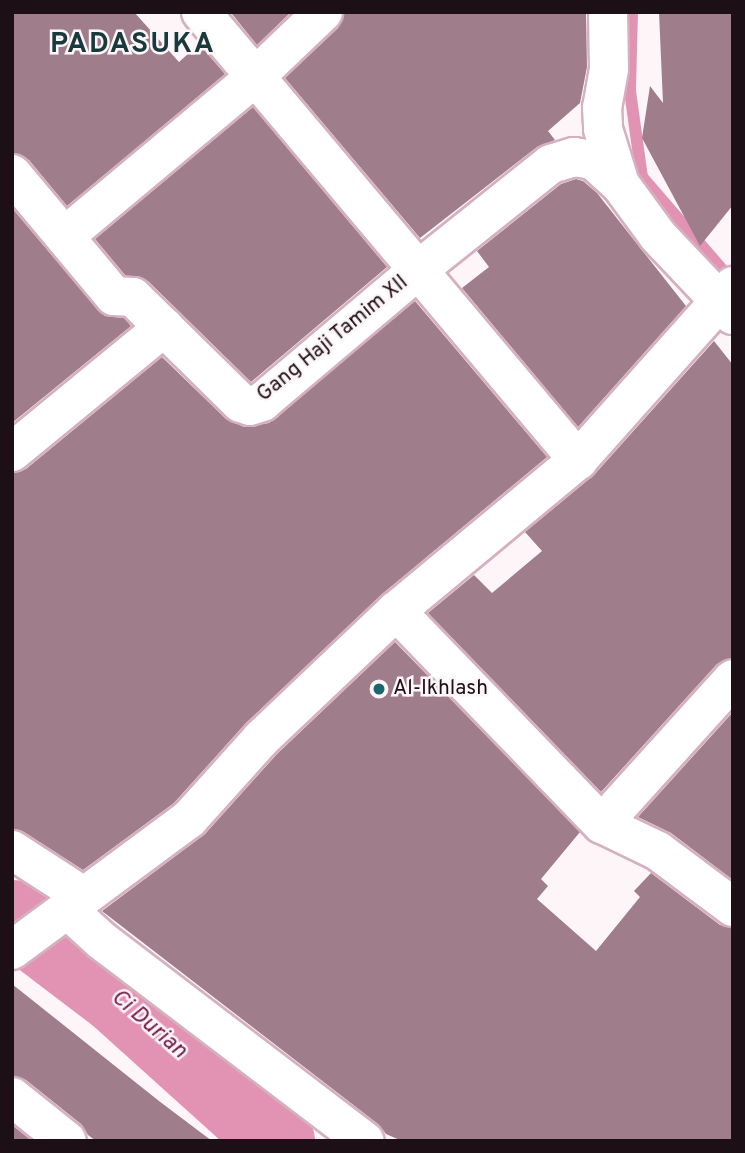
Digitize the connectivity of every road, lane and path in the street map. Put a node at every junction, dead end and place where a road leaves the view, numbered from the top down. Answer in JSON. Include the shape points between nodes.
{"nodes":[{"id":1,"x":201,"y":12,"type":"edge"},
{"id":2,"x":323,"y":12,"type":"edge"},
{"id":3,"x":608,"y":12,"type":"edge"},
{"id":4,"x":256,"y":77,"type":"junction"},
{"id":5,"x":12,"y":174,"type":"edge"},
{"id":6,"x":620,"y":184,"type":"junction"},
{"id":7,"x":65,"y":236,"type":"junction"},
{"id":8,"x":418,"y":270,"type":"junction"},
{"id":9,"x":729,"y":298,"type":"edge"},
{"id":10,"x":164,"y":327,"type":"junction"},
{"id":11,"x":12,"y":452,"type":"edge"},
{"id":12,"x":578,"y":460,"type":"junction"},
{"id":13,"x":396,"y":611,"type":"junction"},
{"id":14,"x":733,"y":679,"type":"edge"},
{"id":15,"x":602,"y":824,"type":"junction"},
{"id":16,"x":12,"y":850,"type":"edge"},
{"id":17,"x":71,"y":906,"type":"junction"},
{"id":18,"x":733,"y":907,"type":"edge"},
{"id":19,"x":15,"y":948,"type":"edge"},
{"id":20,"x":12,"y":1097,"type":"edge"},
{"id":21,"x":57,"y":1138,"type":"edge"},
{"id":22,"x":365,"y":1141,"type":"edge"}],
"edges":[{"from":1,"to":4,"type":"street"},
{"from":2,"to":4,"type":"street"},
{"from":3,"to":6,"type":"street","via":[[603,129]]},
{"from":4,"to":7,"type":"street"},
{"from":4,"to":8,"type":"street"},
{"from":5,"to":7,"type":"street","name":"Gang Haji Tamim XII"},
{"from":6,"to":8,"type":"street","via":[[593,160],[574,156],[551,164]]},
{"from":6,"to":9,"type":"street","via":[[658,236]]},
{"from":7,"to":10,"type":"street","name":"Gang Haji Tamim XII","via":[[114,296],[133,297]]},
{"from":8,"to":10,"type":"street","name":"Gang Haji Tamim XII","via":[[262,402],[250,406],[241,403]]},
{"from":8,"to":12,"type":"street"},
{"from":9,"to":12,"type":"street"},
{"from":10,"to":11,"type":"street"},
{"from":12,"to":13,"type":"street"},
{"from":13,"to":15,"type":"street"},
{"from":13,"to":17,"type":"street","via":[[261,739],[189,819]]},
{"from":14,"to":15,"type":"street"},
{"from":15,"to":18,"type":"street","via":[[658,851]]},
{"from":16,"to":17,"type":"street"},
{"from":17,"to":19,"type":"street"},
{"from":17,"to":22,"type":"street","via":[[122,957]]},
{"from":20,"to":21,"type":"street"}]}
